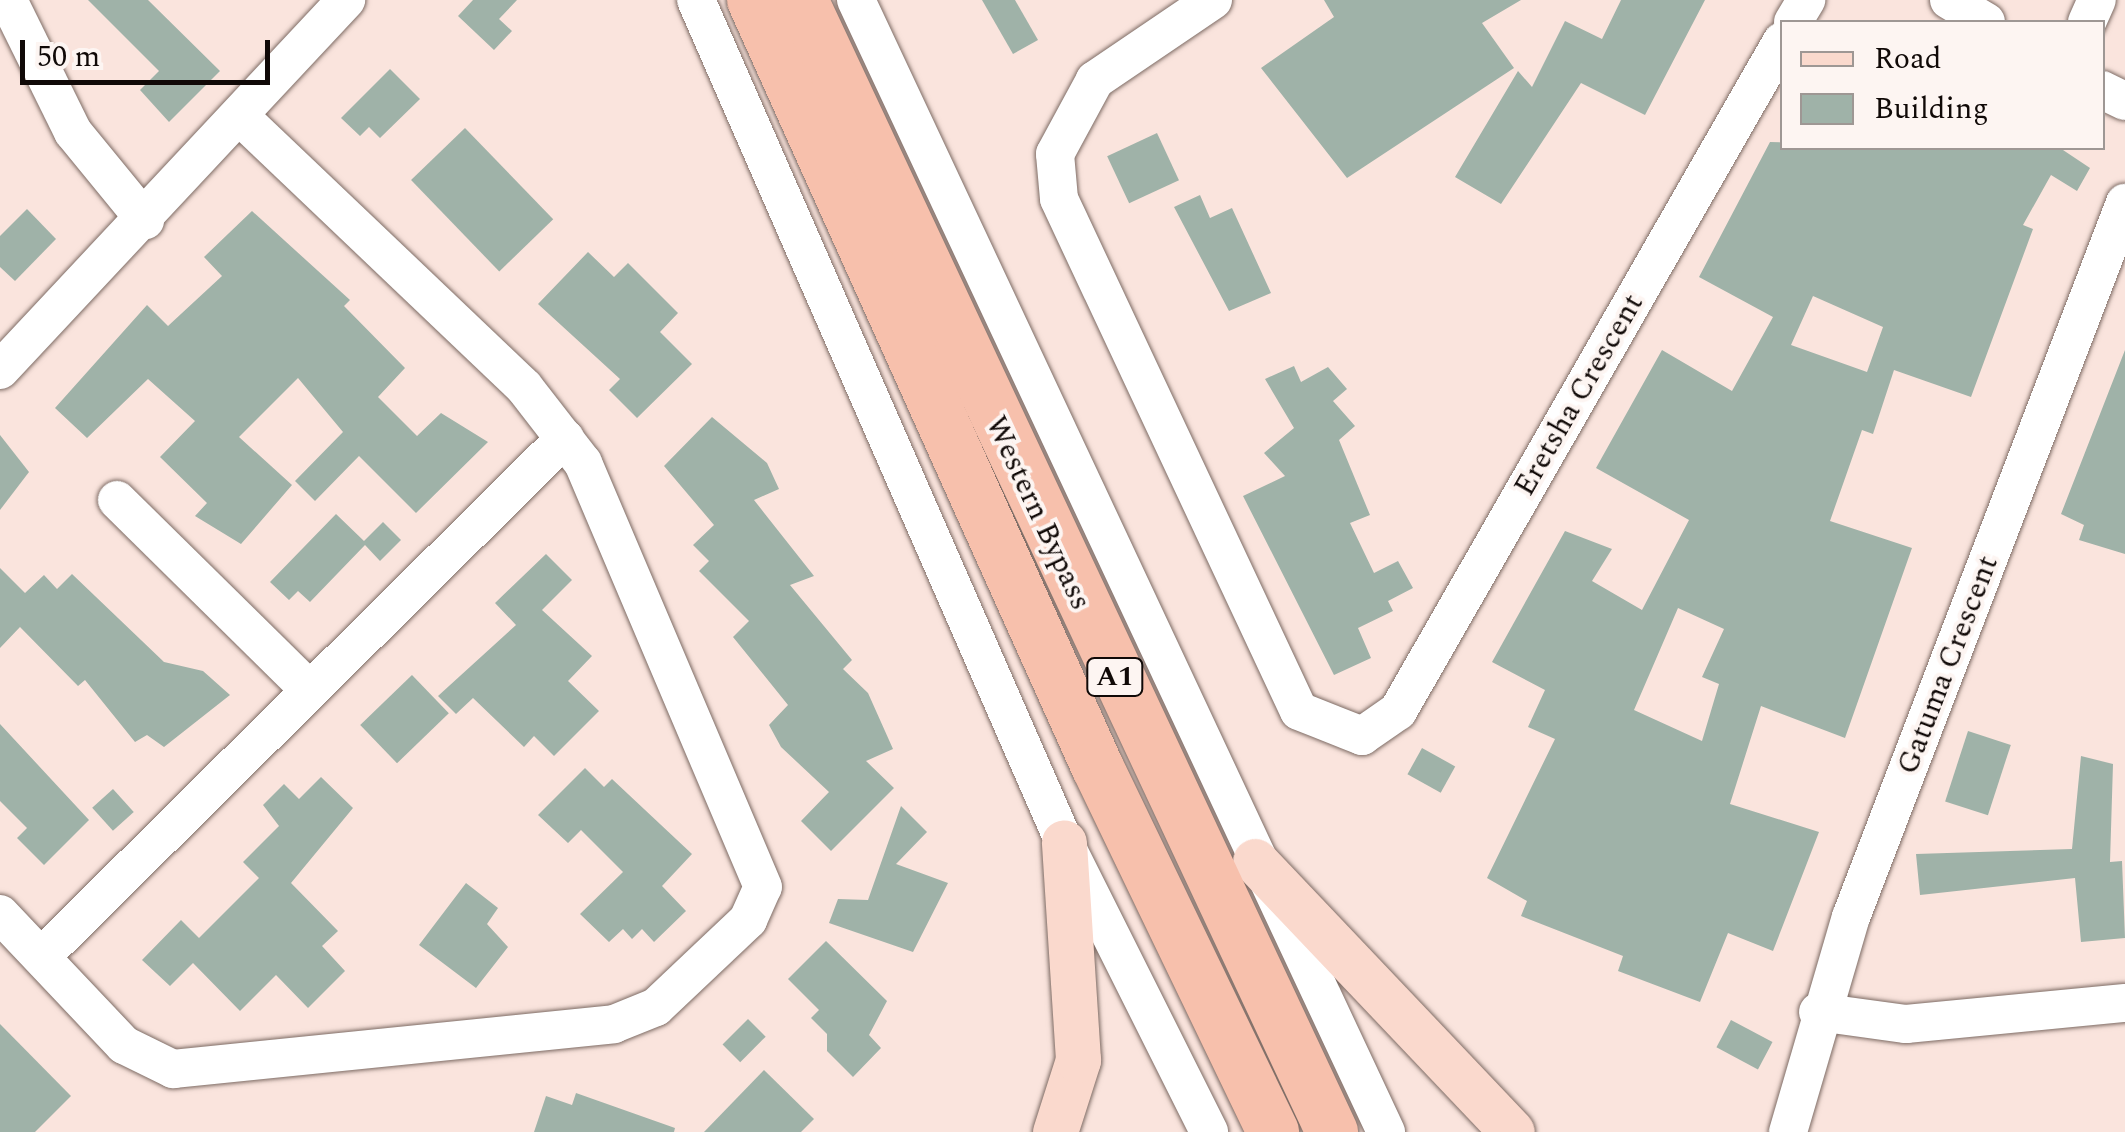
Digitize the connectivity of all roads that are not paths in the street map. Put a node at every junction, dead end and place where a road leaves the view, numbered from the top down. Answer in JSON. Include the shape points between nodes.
{"nodes":[{"id":1,"x":8,"y":0,"type":"edge"},
{"id":2,"x":346,"y":0,"type":"edge"},
{"id":3,"x":696,"y":0,"type":"edge"},
{"id":4,"x":753,"y":0,"type":"edge"},
{"id":5,"x":802,"y":0,"type":"edge"},
{"id":6,"x":856,"y":0,"type":"edge"},
{"id":7,"x":1213,"y":0,"type":"edge"},
{"id":8,"x":1949,"y":0,"type":"edge"},
{"id":9,"x":1983,"y":20,"type":"edge"},
{"id":10,"x":1780,"y":44,"type":"edge"},
{"id":11,"x":243,"y":119,"type":"junction"},
{"id":12,"x":2125,"y":204,"type":"edge"},
{"id":13,"x":145,"y":220,"type":"junction"},
{"id":14,"x":0,"y":370,"type":"edge"},
{"id":15,"x":565,"y":438,"type":"junction"},
{"id":16,"x":117,"y":500,"type":"dead end"},
{"id":17,"x":310,"y":690,"type":"junction"},
{"id":18,"x":1064,"y":842,"type":"junction"},
{"id":19,"x":1254,"y":861,"type":"junction"},
{"id":20,"x":0,"y":914,"type":"edge"},
{"id":21,"x":42,"y":956,"type":"junction"},
{"id":22,"x":2125,"y":1003,"type":"edge"},
{"id":23,"x":1818,"y":1012,"type":"junction"},
{"id":24,"x":1354,"y":1066,"type":"junction"},
{"id":25,"x":1211,"y":1128,"type":"edge"},
{"id":26,"x":1055,"y":1132,"type":"edge"},
{"id":27,"x":1274,"y":1132,"type":"edge"},
{"id":28,"x":1332,"y":1132,"type":"edge"},
{"id":29,"x":1386,"y":1132,"type":"edge"},
{"id":30,"x":1512,"y":1132,"type":"edge"},
{"id":31,"x":1788,"y":1132,"type":"edge"}],
"edges":[{"from":1,"to":13,"type":"street","via":[[72,132]]},
{"from":2,"to":11,"type":"street"},
{"from":3,"to":18,"type":"street"},
{"from":4,"to":27,"type":"highway","name":"Western Bypass","number":"A1","via":[[1214,1018]]},
{"from":5,"to":28,"type":"highway","name":"Western Bypass","number":"A1","via":[[899,222]]},
{"from":6,"to":19,"type":"street"},
{"from":7,"to":10,"type":"street","name":"Eretsha Crescent","via":[[1096,80],[1072,112],[1055,154],[1067,217],[1299,712],[1362,736],[1398,712]]},
{"from":8,"to":9,"type":"street"},
{"from":11,"to":13,"type":"street"},
{"from":11,"to":15,"type":"street","via":[[524,387]]},
{"from":12,"to":23,"type":"street","name":"Gatuma Crescent"},
{"from":13,"to":14,"type":"street"},
{"from":15,"to":17,"type":"street"},
{"from":15,"to":21,"type":"street","via":[[594,481],[754,852],[763,887],[748,920],[656,1007],[614,1024],[173,1069],[124,1045]]},
{"from":16,"to":17,"type":"street"},
{"from":17,"to":21,"type":"street"},
{"from":18,"to":25,"type":"street"},
{"from":18,"to":26,"type":"main road","via":[[1078,1060]]},
{"from":19,"to":24,"type":"street"},
{"from":19,"to":30,"type":"main road"},
{"from":20,"to":21,"type":"street"},
{"from":22,"to":23,"type":"street","via":[[1906,1024]]},
{"from":23,"to":31,"type":"street","name":"Gatuma Crescent"},
{"from":24,"to":28,"type":"street","via":[[1354,1098]]},
{"from":24,"to":29,"type":"street"}]}
